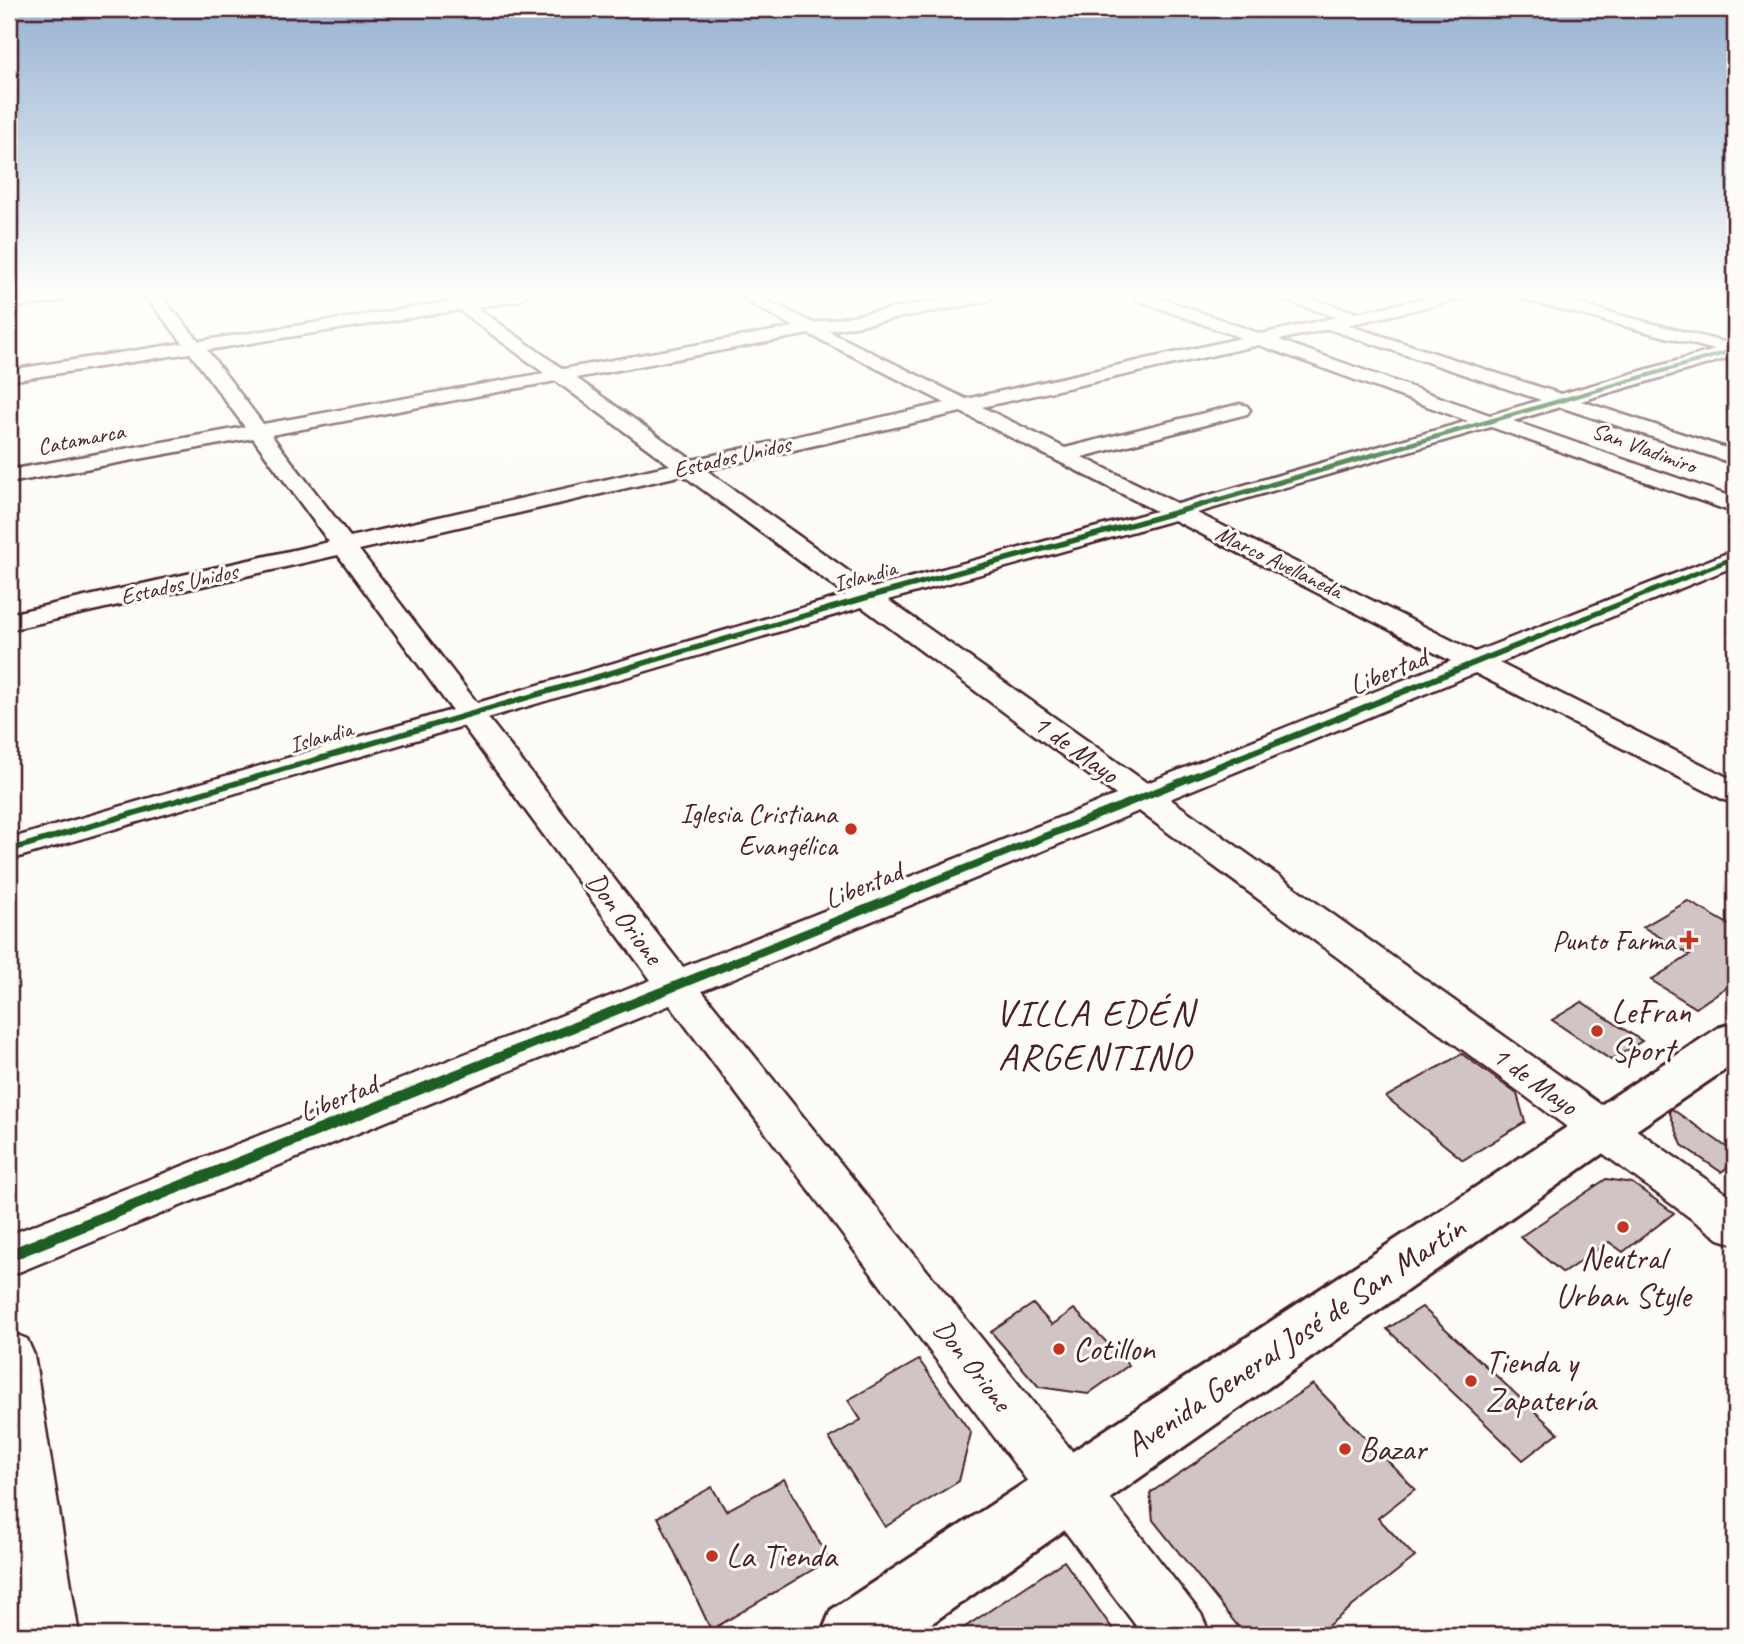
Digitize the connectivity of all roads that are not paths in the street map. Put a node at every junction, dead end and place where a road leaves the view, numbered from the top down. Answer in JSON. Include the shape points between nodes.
{"nodes":[{"id":1,"x":30,"y":373,"type":"edge"},
{"id":2,"x":214,"y":373,"type":"edge"},
{"id":3,"x":566,"y":373,"type":"edge"},
{"id":4,"x":899,"y":373,"type":"edge"},
{"id":5,"x":1109,"y":373,"type":"edge"},
{"id":6,"x":1356,"y":373,"type":"edge"},
{"id":7,"x":1477,"y":373,"type":"edge"},
{"id":8,"x":1656,"y":373,"type":"edge"},
{"id":9,"x":559,"y":374,"type":"junction"},
{"id":10,"x":9,"y":376,"type":"edge"},
{"id":11,"x":1561,"y":400,"type":"junction"},
{"id":12,"x":964,"y":405,"type":"junction"},
{"id":13,"x":1240,"y":411,"type":"dead end"},
{"id":14,"x":1491,"y":421,"type":"junction"},
{"id":15,"x":258,"y":431,"type":"junction"},
{"id":16,"x":1064,"y":455,"type":"junction"},
{"id":17,"x":1735,"y":457,"type":"edge"},
{"id":18,"x":689,"y":467,"type":"junction"},
{"id":19,"x":9,"y":477,"type":"edge"},
{"id":20,"x":1735,"y":506,"type":"edge"},
{"id":21,"x":1177,"y":512,"type":"junction"},
{"id":22,"x":344,"y":546,"type":"junction"},
{"id":23,"x":1735,"y":557,"type":"edge"},
{"id":24,"x":865,"y":598,"type":"junction"},
{"id":25,"x":9,"y":622,"type":"edge"},
{"id":26,"x":1475,"y":660,"type":"junction"},
{"id":27,"x":470,"y":715,"type":"junction"},
{"id":28,"x":1735,"y":793,"type":"edge"},
{"id":29,"x":1143,"y":797,"type":"junction"},
{"id":30,"x":9,"y":850,"type":"edge"},
{"id":31,"x":676,"y":985,"type":"junction"},
{"id":32,"x":1735,"y":1040,"type":"edge"},
{"id":33,"x":1601,"y":1128,"type":"junction"},
{"id":34,"x":1735,"y":1225,"type":"edge"},
{"id":35,"x":9,"y":1256,"type":"edge"},
{"id":36,"x":9,"y":1355,"type":"edge"},
{"id":37,"x":1070,"y":1489,"type":"junction"},
{"id":38,"x":49,"y":1635,"type":"edge"},
{"id":39,"x":856,"y":1635,"type":"edge"},
{"id":40,"x":1180,"y":1635,"type":"edge"}],
"edges":[{"from":1,"to":10,"type":"street"},
{"from":2,"to":15,"type":"street","name":"Don Orione"},
{"from":3,"to":9,"type":"street","name":"Catamarca"},
{"from":4,"to":12,"type":"street","name":"Marco Avellaneda"},
{"from":5,"to":12,"type":"street","name":"Estados Unidos"},
{"from":6,"to":14,"type":"street","name":"San Vladimiro"},
{"from":7,"to":11,"type":"street"},
{"from":8,"to":11,"type":"street","name":"Islandia"},
{"from":9,"to":15,"type":"street","name":"Catamarca"},
{"from":9,"to":18,"type":"street","name":"1 de Mayo"},
{"from":11,"to":14,"type":"street","name":"Islandia"},
{"from":11,"to":17,"type":"street"},
{"from":12,"to":16,"type":"street","name":"Marco Avellaneda"},
{"from":12,"to":18,"type":"street","name":"Estados Unidos"},
{"from":13,"to":16,"type":"street"},
{"from":14,"to":20,"type":"street","name":"San Vladimiro"},
{"from":14,"to":21,"type":"street","name":"Islandia"},
{"from":15,"to":19,"type":"street","name":"Catamarca"},
{"from":15,"to":22,"type":"street","name":"Don Orione"},
{"from":16,"to":21,"type":"street","name":"Marco Avellaneda"},
{"from":18,"to":22,"type":"street","name":"Estados Unidos"},
{"from":18,"to":24,"type":"street","name":"1 de Mayo"},
{"from":21,"to":24,"type":"street","name":"Islandia"},
{"from":21,"to":26,"type":"street","name":"Marco Avellaneda"},
{"from":22,"to":25,"type":"street","name":"Estados Unidos"},
{"from":22,"to":27,"type":"street","name":"Don Orione"},
{"from":23,"to":26,"type":"street","name":"Libertad"},
{"from":24,"to":27,"type":"street","name":"Islandia"},
{"from":24,"to":29,"type":"street","name":"1 de Mayo"},
{"from":26,"to":28,"type":"street","name":"Marco Avellaneda"},
{"from":26,"to":29,"type":"street","name":"Libertad"},
{"from":27,"to":30,"type":"street","name":"Islandia"},
{"from":27,"to":31,"type":"street","name":"Don Orione"},
{"from":29,"to":31,"type":"street","name":"Libertad"},
{"from":29,"to":33,"type":"street","name":"1 de Mayo"},
{"from":31,"to":35,"type":"street","name":"Libertad"},
{"from":31,"to":37,"type":"street","name":"Don Orione"},
{"from":32,"to":33,"type":"main road","name":"Avenida General José de San Martín"},
{"from":33,"to":34,"type":"street","name":"1 de Mayo"},
{"from":33,"to":37,"type":"main road","name":"Avenida General José de San Martín"},
{"from":36,"to":38,"type":"street"},
{"from":37,"to":39,"type":"main road","name":"Avenida General José de San Martín"},
{"from":37,"to":40,"type":"street","name":"Don Orione"}]}
